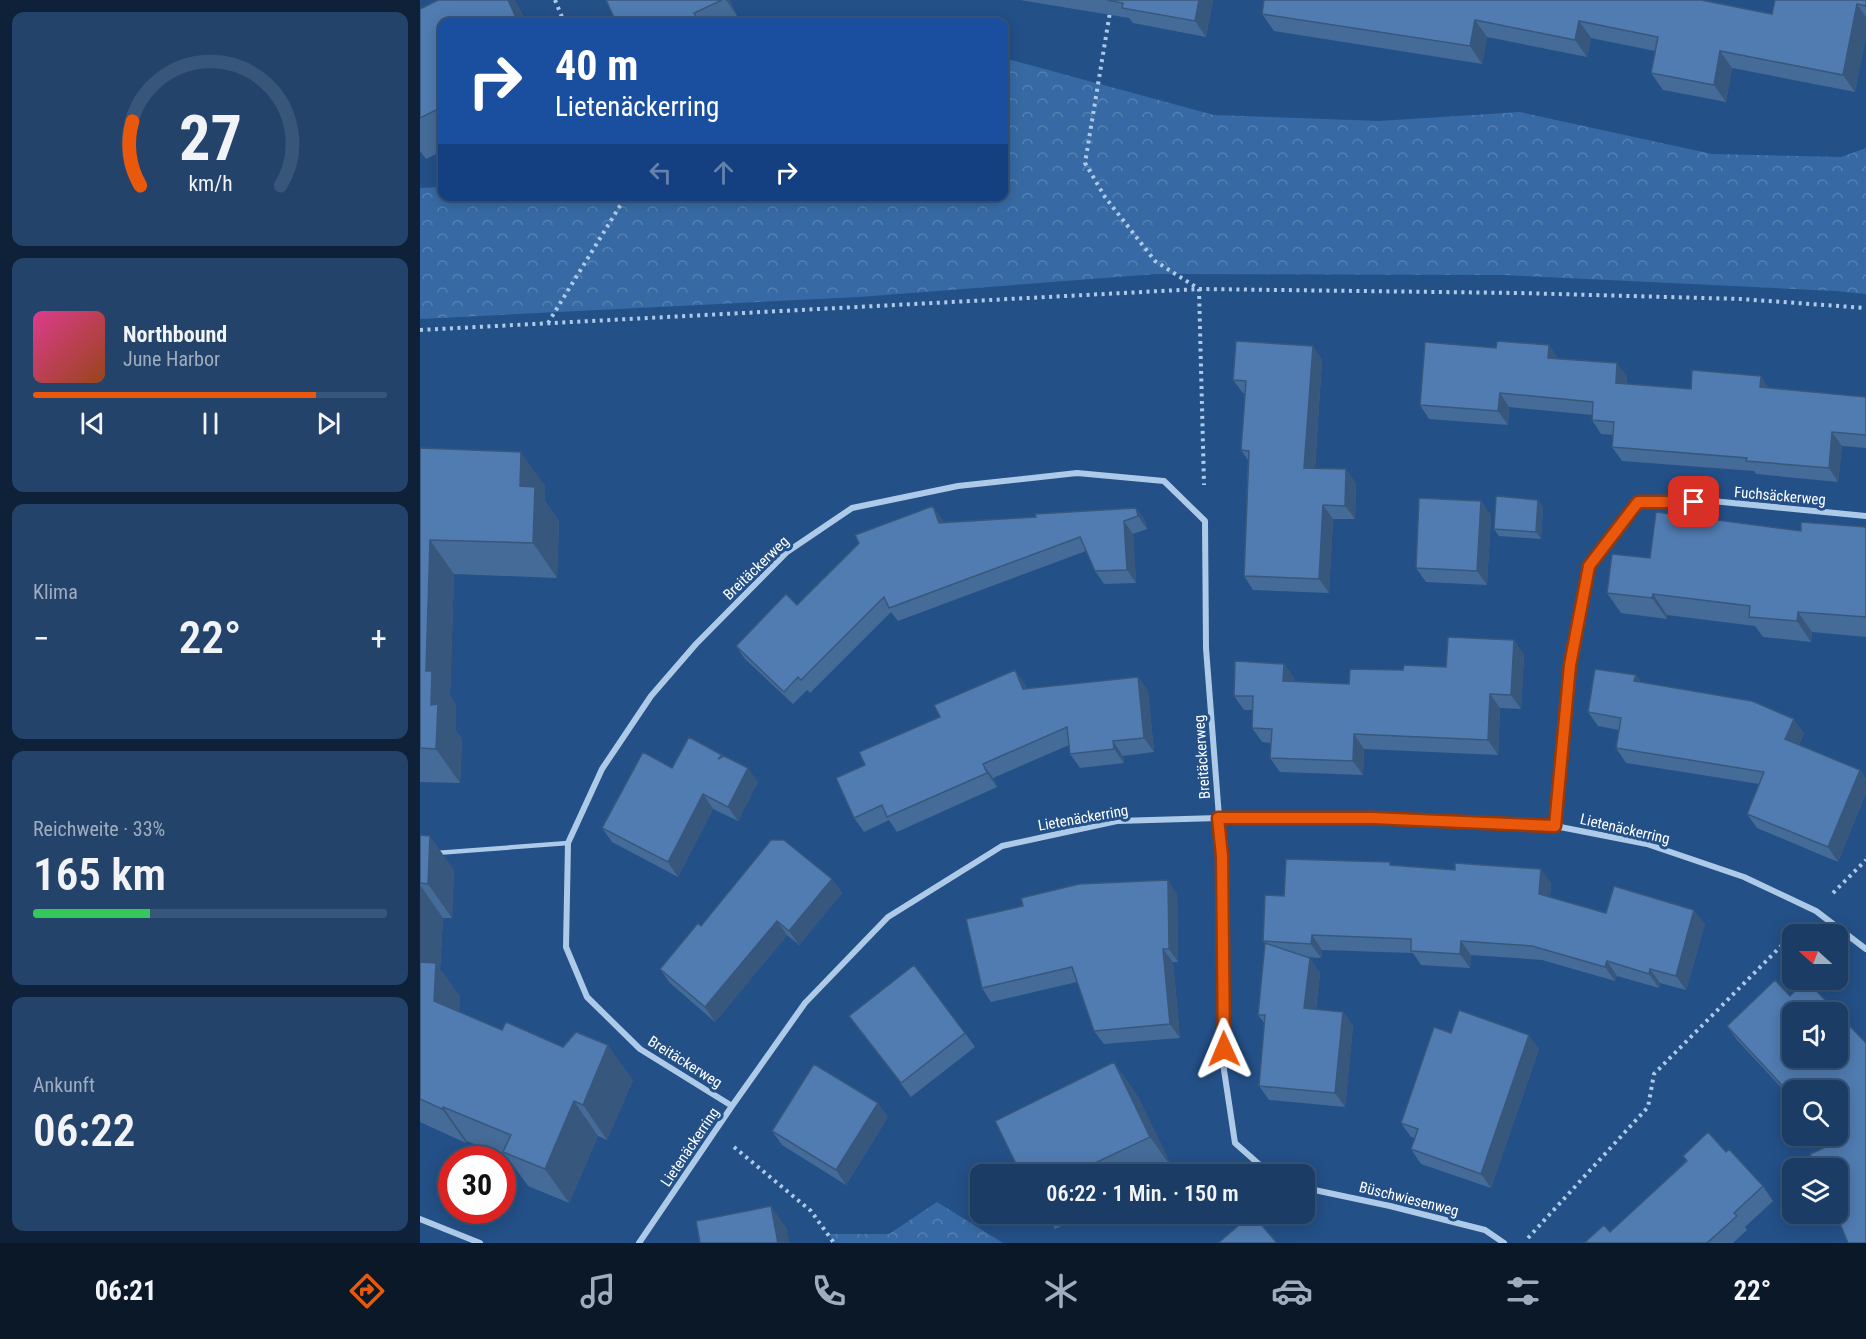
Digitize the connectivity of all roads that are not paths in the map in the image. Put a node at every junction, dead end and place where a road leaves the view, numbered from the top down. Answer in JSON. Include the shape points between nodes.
{"nodes":[{"id":1,"x":1866,"y":516,"type":"edge"},
{"id":2,"x":1218,"y":818,"type":"junction"},
{"id":3,"x":1555,"y":826,"type":"junction"},
{"id":4,"x":568,"y":843,"type":"junction"},
{"id":5,"x":431,"y":854,"type":"edge"},
{"id":6,"x":1866,"y":949,"type":"edge"},
{"id":7,"x":732,"y":1106,"type":"junction"},
{"id":8,"x":1259,"y":1164,"type":"edge"},
{"id":9,"x":1315,"y":1190,"type":"edge"},
{"id":10,"x":420,"y":1219,"type":"edge"},
{"id":11,"x":480,"y":1243,"type":"edge"},
{"id":12,"x":639,"y":1243,"type":"edge"},
{"id":13,"x":1504,"y":1243,"type":"edge"}],
"edges":[{"from":1,"to":3,"type":"street","name":"Fuchsäckerweg","via":[[1712,501],[1638,502],[1589,566],[1570,665]]},
{"from":2,"to":3,"type":"street","name":"Lietenäckerring","via":[[1372,818]]},
{"from":2,"to":4,"type":"street","name":"Breitäckerweg","via":[[1206,648],[1205,521],[1164,481],[1077,473],[958,486],[852,508],[787,552],[651,696],[602,769]]},
{"from":2,"to":7,"type":"street","name":"Lietenäckerring","via":[[1117,821],[1002,846],[888,917],[805,1003]]},
{"from":2,"to":8,"type":"street","via":[[1222,856],[1224,1070],[1235,1143]]},
{"from":3,"to":6,"type":"street","name":"Lietenäckerring","via":[[1647,844],[1744,877],[1816,911]]},
{"from":4,"to":5,"type":"lane"},
{"from":4,"to":7,"type":"street","name":"Breitäckerweg","via":[[566,947],[587,997],[640,1049]]},
{"from":7,"to":12,"type":"street","name":"Lietenäckerring"},
{"from":9,"to":13,"type":"street","name":"Büschwiesenweg","via":[[1485,1230]]},
{"from":10,"to":11,"type":"street"}]}
